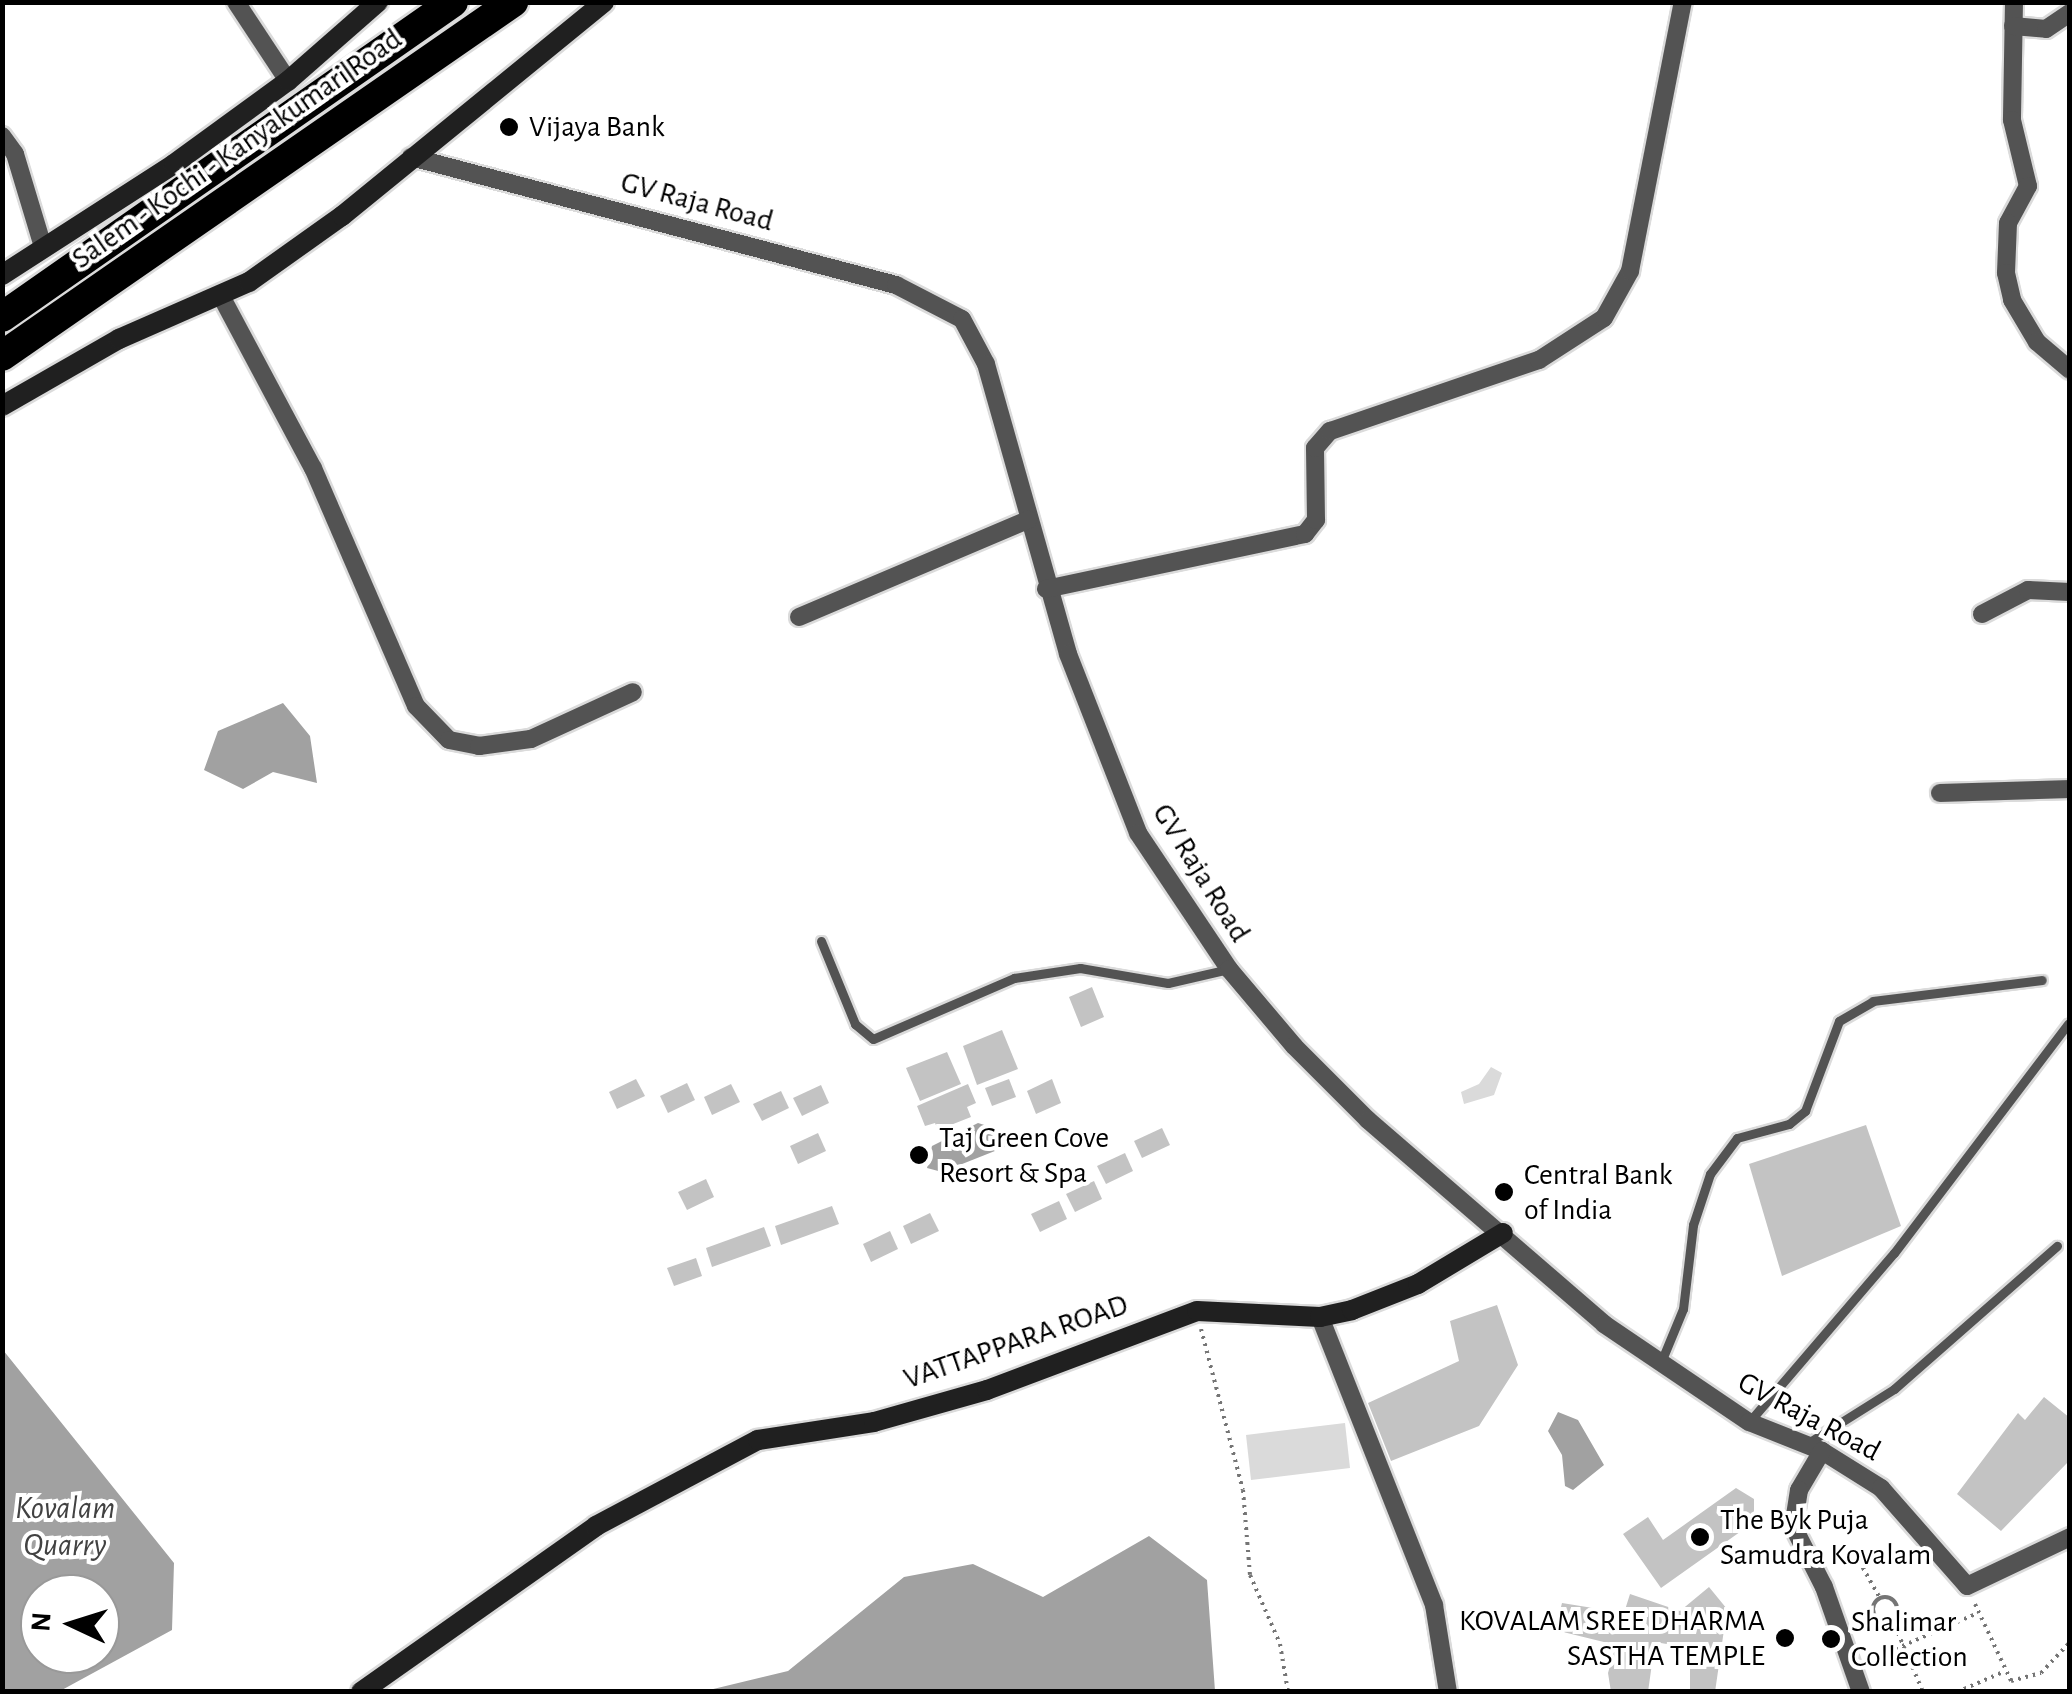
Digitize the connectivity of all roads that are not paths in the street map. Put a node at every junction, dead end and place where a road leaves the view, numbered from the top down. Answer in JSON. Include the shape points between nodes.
{"nodes":[{"id":1,"x":236,"y":2,"type":"edge"},
{"id":2,"x":378,"y":2,"type":"edge"},
{"id":3,"x":453,"y":2,"type":"edge"},
{"id":4,"x":514,"y":2,"type":"edge"},
{"id":5,"x":1682,"y":2,"type":"edge"},
{"id":6,"x":2014,"y":2,"type":"edge"},
{"id":7,"x":594,"y":5,"type":"edge"},
{"id":8,"x":2070,"y":13,"type":"edge"},
{"id":9,"x":2013,"y":26,"type":"junction"},
{"id":10,"x":288,"y":81,"type":"junction"},
{"id":11,"x":327,"y":86,"type":"junction"},
{"id":12,"x":345,"y":113,"type":"junction"},
{"id":13,"x":2,"y":136,"type":"edge"},
{"id":14,"x":411,"y":158,"type":"junction"},
{"id":15,"x":43,"y":247,"type":"junction"},
{"id":16,"x":2,"y":276,"type":"edge"},
{"id":17,"x":221,"y":296,"type":"junction"},
{"id":18,"x":2,"y":317,"type":"edge"},
{"id":19,"x":2,"y":356,"type":"edge"},
{"id":20,"x":2070,"y":370,"type":"edge"},
{"id":21,"x":2,"y":406,"type":"edge"},
{"id":22,"x":1028,"y":520,"type":"junction"},
{"id":23,"x":1046,"y":589,"type":"junction"},
{"id":24,"x":2070,"y":592,"type":"edge"},
{"id":25,"x":1982,"y":614,"type":"dead end"},
{"id":26,"x":799,"y":617,"type":"dead end"},
{"id":27,"x":633,"y":692,"type":"dead end"},
{"id":28,"x":2070,"y":789,"type":"edge"},
{"id":29,"x":1940,"y":792,"type":"dead end"},
{"id":30,"x":821,"y":941,"type":"dead end"},
{"id":31,"x":1229,"y":969,"type":"junction"},
{"id":32,"x":2042,"y":980,"type":"dead end"},
{"id":33,"x":2068,"y":1024,"type":"edge"},
{"id":34,"x":1504,"y":1234,"type":"junction"},
{"id":35,"x":2057,"y":1246,"type":"dead end"},
{"id":36,"x":1320,"y":1317,"type":"junction"},
{"id":37,"x":1661,"y":1362,"type":"junction"},
{"id":38,"x":1749,"y":1422,"type":"junction"},
{"id":39,"x":1814,"y":1448,"type":"junction"},
{"id":40,"x":2070,"y":1537,"type":"edge"},
{"id":41,"x":1865,"y":1684,"type":"edge"},
{"id":42,"x":361,"y":1692,"type":"edge"},
{"id":43,"x":1448,"y":1692,"type":"edge"}],
"edges":[{"from":1,"to":10,"type":"street"},
{"from":2,"to":10,"type":"street"},
{"from":3,"to":11,"type":"highway","name":"Salem - Kochi - Kanyakumari Road"},
{"from":4,"to":12,"type":"highway","name":"Salem - Kochi - Kanyakumari Road"},
{"from":5,"to":23,"type":"street","via":[[1630,271],[1604,318],[1539,360],[1330,431],[1315,448],[1316,520],[1306,534]]},
{"from":6,"to":9,"type":"street"},
{"from":7,"to":14,"type":"street"},
{"from":8,"to":9,"type":"street","via":[[2046,29]]},
{"from":9,"to":20,"type":"street","via":[[2012,120],[2028,186],[2008,223],[2006,273],[2012,300],[2037,342]]},
{"from":10,"to":15,"type":"street"},
{"from":11,"to":12,"type":"highway"},
{"from":11,"to":18,"type":"highway","name":"Salem - Kochi - Kanyakumari Road"},
{"from":12,"to":19,"type":"highway","name":"Salem - Kochi - Kanyakumari Road"},
{"from":13,"to":15,"type":"street","via":[[15,154]]},
{"from":14,"to":17,"type":"street","via":[[342,216]]},
{"from":14,"to":22,"type":"street","name":"GV Raja Road","via":[[858,275],[942,306],[962,319],[986,364]]},
{"from":15,"to":16,"type":"street"},
{"from":17,"to":21,"type":"street","via":[[105,346]]},
{"from":17,"to":27,"type":"street","via":[[313,468],[325,510],[416,706],[449,740],[479,746],[531,739]]},
{"from":22,"to":23,"type":"street","name":"GV Raja Road"},
{"from":22,"to":26,"type":"street"},
{"from":23,"to":31,"type":"street","name":"GV Raja Road","via":[[1138,833]]},
{"from":24,"to":25,"type":"street","via":[[2028,590]]},
{"from":28,"to":29,"type":"street"},
{"from":30,"to":31,"type":"lane","via":[[855,1024],[872,1039],[1014,978],[1080,968],[1168,983]]},
{"from":31,"to":34,"type":"street","name":"GV Raja Road","via":[[1368,1120]]},
{"from":32,"to":37,"type":"lane","via":[[1873,1001],[1840,1021],[1805,1112],[1788,1124],[1737,1138],[1710,1174],[1692,1225],[1683,1310]]},
{"from":33,"to":38,"type":"lane","via":[[1894,1253]]},
{"from":34,"to":36,"type":"street","name":"VATTAPPARA ROAD","via":[[1418,1284]]},
{"from":34,"to":37,"type":"street","name":"GV Raja Road","via":[[1604,1324]]},
{"from":35,"to":39,"type":"lane","via":[[1894,1388]]},
{"from":36,"to":42,"type":"street","name":"VATTAPPARA ROAD","via":[[1197,1311],[986,1390],[874,1422],[758,1440],[596,1526]]},
{"from":36,"to":43,"type":"street","via":[[1434,1605]]},
{"from":37,"to":38,"type":"street","name":"GV Raja Road"},
{"from":38,"to":39,"type":"street","name":"GV Raja Road"},
{"from":39,"to":40,"type":"street","name":"GV Raja Road","via":[[1881,1488],[1967,1586]]},
{"from":39,"to":41,"type":"street","via":[[1793,1526]]}]}
